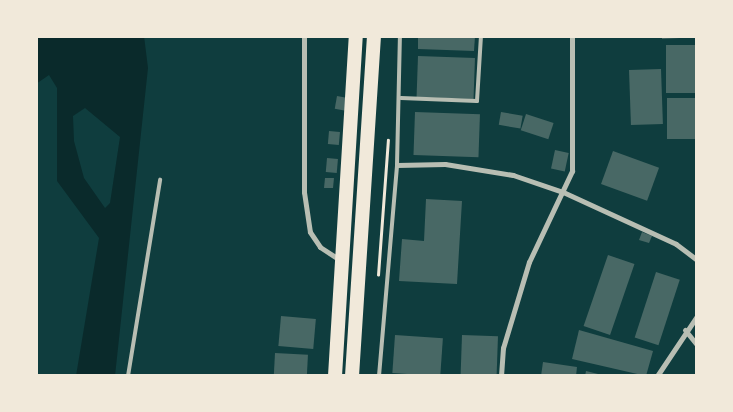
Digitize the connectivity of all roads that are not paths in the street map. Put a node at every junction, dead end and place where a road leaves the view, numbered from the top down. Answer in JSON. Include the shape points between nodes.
{"nodes":[{"id":1,"x":304,"y":36,"type":"edge"},
{"id":2,"x":356,"y":36,"type":"edge"},
{"id":3,"x":374,"y":36,"type":"edge"},
{"id":4,"x":400,"y":36,"type":"edge"},
{"id":5,"x":481,"y":36,"type":"edge"},
{"id":6,"x":572,"y":36,"type":"edge"},
{"id":7,"x":401,"y":98,"type":"junction"},
{"id":8,"x":398,"y":165,"type":"junction"},
{"id":9,"x":160,"y":180,"type":"dead end"},
{"id":10,"x":563,"y":192,"type":"junction"},
{"id":11,"x":697,"y":260,"type":"edge"},
{"id":12,"x":343,"y":262,"type":"junction"},
{"id":13,"x":697,"y":316,"type":"edge"},
{"id":14,"x":685,"y":330,"type":"junction"},
{"id":15,"x":697,"y":345,"type":"edge"},
{"id":16,"x":128,"y":376,"type":"edge"},
{"id":17,"x":335,"y":376,"type":"edge"},
{"id":18,"x":352,"y":376,"type":"edge"},
{"id":19,"x":379,"y":376,"type":"edge"},
{"id":20,"x":501,"y":376,"type":"edge"},
{"id":21,"x":657,"y":376,"type":"edge"}],
"edges":[{"from":1,"to":12,"type":"street","via":[[304,192],[310,232],[320,247]]},
{"from":2,"to":12,"type":"highway"},
{"from":3,"to":18,"type":"highway"},
{"from":4,"to":7,"type":"lane"},
{"from":5,"to":7,"type":"lane","via":[[477,102]]},
{"from":6,"to":10,"type":"street","via":[[574,157]]},
{"from":7,"to":8,"type":"lane"},
{"from":8,"to":10,"type":"street","via":[[445,164],[513,175]]},
{"from":8,"to":19,"type":"lane"},
{"from":9,"to":16,"type":"lane"},
{"from":10,"to":11,"type":"street","via":[[676,244]]},
{"from":10,"to":20,"type":"street","via":[[529,262],[503,348]]},
{"from":12,"to":17,"type":"highway"},
{"from":13,"to":14,"type":"street"},
{"from":14,"to":15,"type":"street"},
{"from":14,"to":21,"type":"street"}]}
